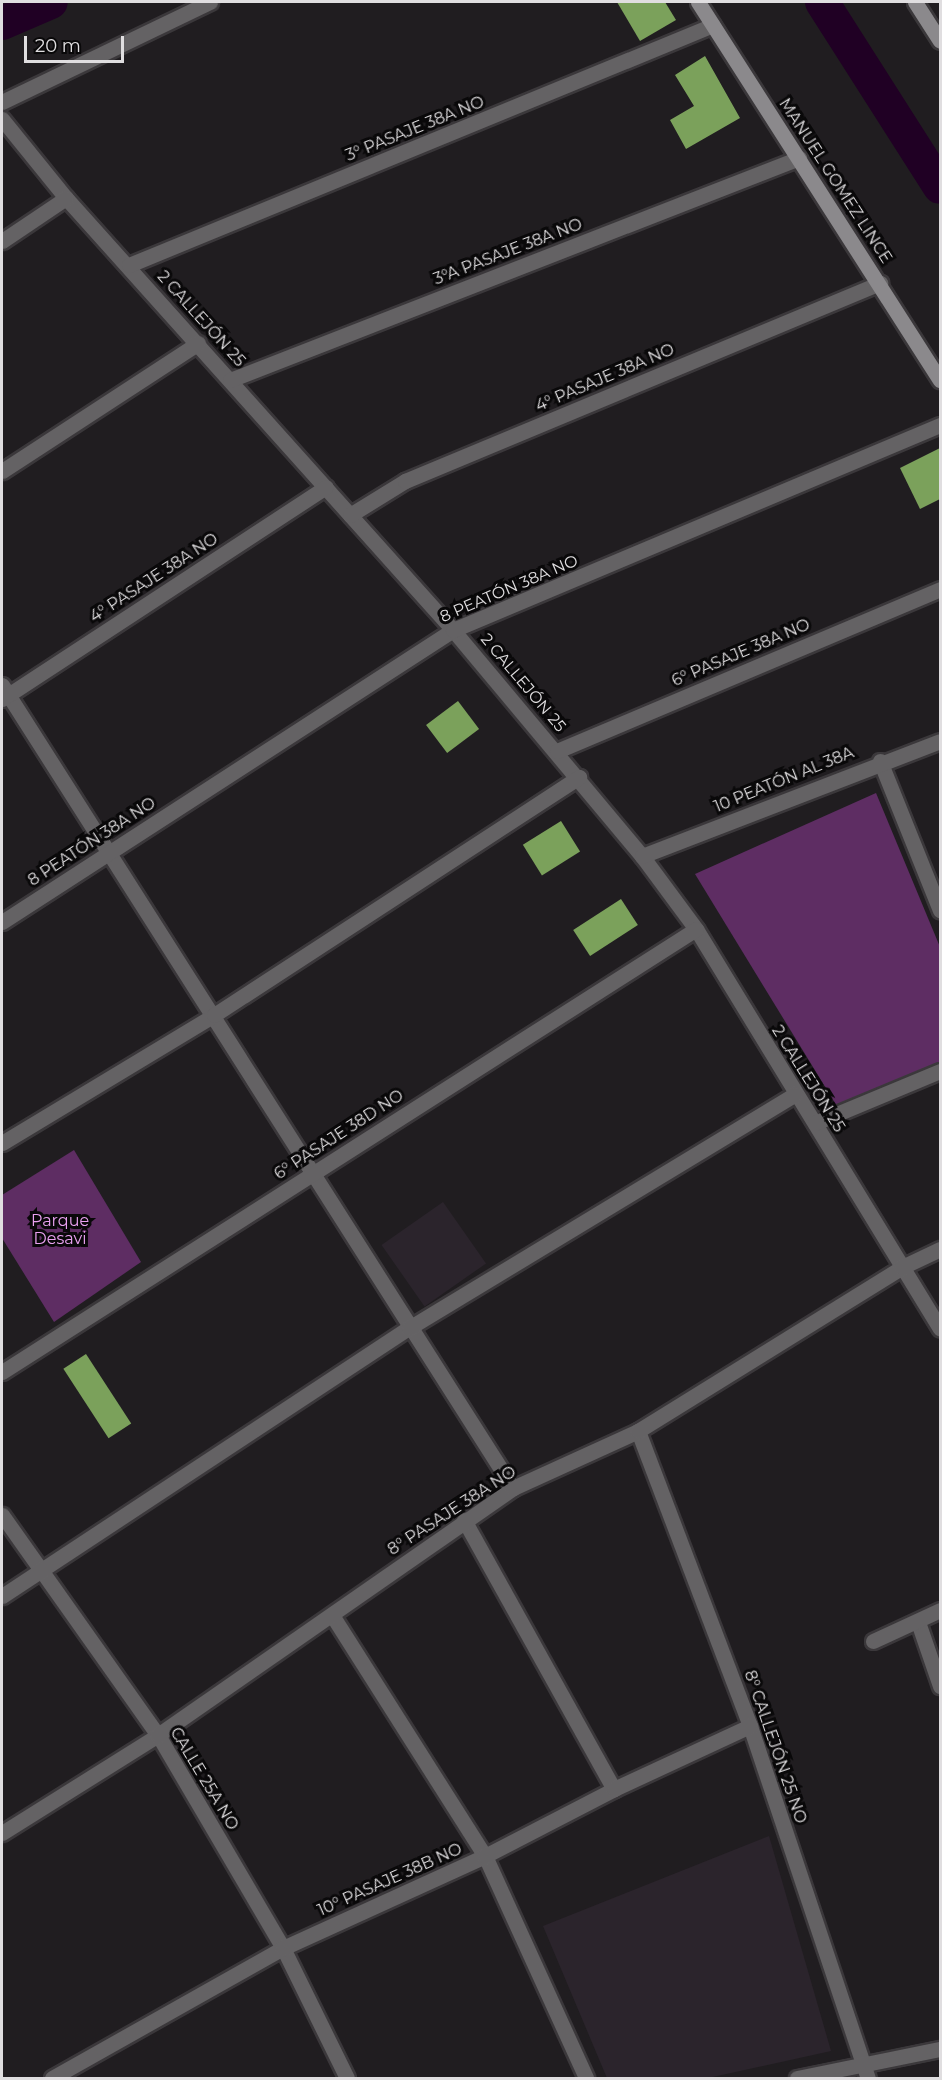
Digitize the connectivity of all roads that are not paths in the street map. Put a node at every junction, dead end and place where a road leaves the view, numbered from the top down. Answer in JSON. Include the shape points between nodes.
{"nodes":[{"id":1,"x":210,"y":2,"type":"edge"},
{"id":2,"x":698,"y":2,"type":"edge"},
{"id":3,"x":915,"y":2,"type":"edge"},
{"id":4,"x":713,"y":25,"type":"junction"},
{"id":5,"x":940,"y":41,"type":"edge"},
{"id":6,"x":2,"y":102,"type":"edge"},
{"id":7,"x":2,"y":119,"type":"edge"},
{"id":8,"x":799,"y":158,"type":"junction"},
{"id":9,"x":66,"y":198,"type":"junction"},
{"id":10,"x":2,"y":241,"type":"edge"},
{"id":11,"x":129,"y":265,"type":"junction"},
{"id":12,"x":880,"y":283,"type":"junction"},
{"id":13,"x":198,"y":343,"type":"junction"},
{"id":14,"x":230,"y":380,"type":"junction"},
{"id":15,"x":940,"y":380,"type":"edge"},
{"id":16,"x":940,"y":425,"type":"edge"},
{"id":17,"x":2,"y":471,"type":"edge"},
{"id":18,"x":327,"y":487,"type":"junction"},
{"id":19,"x":350,"y":515,"type":"junction"},
{"id":20,"x":940,"y":588,"type":"edge"},
{"id":21,"x":453,"y":630,"type":"junction"},
{"id":22,"x":4,"y":693,"type":"edge"},
{"id":23,"x":940,"y":741,"type":"edge"},
{"id":24,"x":557,"y":751,"type":"junction"},
{"id":25,"x":880,"y":761,"type":"junction"},
{"id":26,"x":579,"y":777,"type":"junction"},
{"id":27,"x":109,"y":853,"type":"junction"},
{"id":28,"x":642,"y":856,"type":"junction"},
{"id":29,"x":940,"y":906,"type":"edge"},
{"id":30,"x":2,"y":921,"type":"edge"},
{"id":31,"x":696,"y":928,"type":"junction"},
{"id":32,"x":214,"y":1014,"type":"junction"},
{"id":33,"x":940,"y":1071,"type":"edge"},
{"id":34,"x":795,"y":1094,"type":"junction"},
{"id":35,"x":815,"y":1123,"type":"junction"},
{"id":36,"x":2,"y":1143,"type":"edge"},
{"id":37,"x":310,"y":1175,"type":"junction"},
{"id":38,"x":940,"y":1249,"type":"edge"},
{"id":39,"x":902,"y":1267,"type":"junction"},
{"id":40,"x":409,"y":1328,"type":"junction"},
{"id":41,"x":940,"y":1328,"type":"edge"},
{"id":42,"x":2,"y":1372,"type":"edge"},
{"id":43,"x":638,"y":1431,"type":"junction"},
{"id":44,"x":513,"y":1488,"type":"junction"},
{"id":45,"x":2,"y":1515,"type":"edge"},
{"id":46,"x":464,"y":1520,"type":"junction"},
{"id":47,"x":39,"y":1571,"type":"junction"},
{"id":48,"x":2,"y":1596,"type":"edge"},
{"id":49,"x":940,"y":1610,"type":"edge"},
{"id":50,"x":332,"y":1615,"type":"junction"},
{"id":51,"x":918,"y":1622,"type":"junction"},
{"id":52,"x":873,"y":1641,"type":"dead end"},
{"id":53,"x":940,"y":1686,"type":"edge"},
{"id":54,"x":750,"y":1726,"type":"junction"},
{"id":55,"x":158,"y":1735,"type":"junction"},
{"id":56,"x":614,"y":1789,"type":"junction"},
{"id":57,"x":2,"y":1833,"type":"edge"},
{"id":58,"x":485,"y":1857,"type":"junction"},
{"id":59,"x":283,"y":1948,"type":"junction"},
{"id":60,"x":940,"y":2049,"type":"edge"},
{"id":61,"x":866,"y":2072,"type":"edge"},
{"id":62,"x":52,"y":2079,"type":"edge"},
{"id":63,"x":347,"y":2079,"type":"edge"},
{"id":64,"x":586,"y":2079,"type":"edge"},
{"id":65,"x":797,"y":2079,"type":"edge"}],
"edges":[{"from":1,"to":6,"type":"street"},
{"from":2,"to":4,"type":"main road","name":"MANUEL GOMEZ LINCE"},
{"from":3,"to":5,"type":"main road"},
{"from":4,"to":8,"type":"main road","name":"MANUEL GOMEZ LINCE"},
{"from":4,"to":11,"type":"street","name":"3° PASAJE 38A NO"},
{"from":7,"to":9,"type":"street","name":"2 CALLEJÓN 25"},
{"from":8,"to":12,"type":"main road","name":"MANUEL GOMEZ LINCE"},
{"from":8,"to":14,"type":"street","name":"3°A PASAJE 38A NO"},
{"from":9,"to":10,"type":"street"},
{"from":9,"to":11,"type":"street","name":"2 CALLEJÓN 25"},
{"from":11,"to":13,"type":"street","name":"2 CALLEJÓN 25"},
{"from":12,"to":15,"type":"main road","name":"MANUEL GOMEZ LINCE"},
{"from":12,"to":19,"type":"street","name":"4° PASAJE 38A NO","via":[[405,482]]},
{"from":13,"to":14,"type":"street","name":"2 CALLEJÓN 25"},
{"from":13,"to":17,"type":"street"},
{"from":14,"to":18,"type":"street","name":"2 CALLEJÓN 25"},
{"from":16,"to":21,"type":"street","name":"8 PEATÓN 38A NO"},
{"from":18,"to":19,"type":"street","name":"2 CALLEJÓN 25"},
{"from":18,"to":22,"type":"street","name":"4° PASAJE 38A NO"},
{"from":19,"to":21,"type":"street","name":"2 CALLEJÓN 25"},
{"from":20,"to":24,"type":"street","name":"6° PASAJE 38A NO"},
{"from":21,"to":24,"type":"street","name":"2 CALLEJÓN 25"},
{"from":21,"to":27,"type":"street","name":"8 PEATÓN 38A NO"},
{"from":22,"to":27,"type":"street"},
{"from":23,"to":25,"type":"street","name":"10 PEATÓN AL 38A"},
{"from":24,"to":26,"type":"street","name":"2 CALLEJÓN 25"},
{"from":25,"to":28,"type":"street","name":"10 PEATÓN AL 38A"},
{"from":25,"to":29,"type":"street"},
{"from":26,"to":28,"type":"street","name":"2 CALLEJÓN 25"},
{"from":26,"to":32,"type":"street"},
{"from":27,"to":30,"type":"street","name":"8 PEATÓN 38A NO"},
{"from":27,"to":32,"type":"street"},
{"from":28,"to":31,"type":"street","name":"2 CALLEJÓN 25"},
{"from":31,"to":34,"type":"street","name":"2 CALLEJÓN 25"},
{"from":31,"to":37,"type":"street","name":"6° PASAJE 38D NO"},
{"from":32,"to":36,"type":"street"},
{"from":32,"to":37,"type":"street"},
{"from":33,"to":35,"type":"street"},
{"from":34,"to":35,"type":"street","name":"2 CALLEJÓN 25"},
{"from":34,"to":40,"type":"street"},
{"from":35,"to":39,"type":"street","name":"2 CALLEJÓN 25"},
{"from":37,"to":40,"type":"street"},
{"from":37,"to":42,"type":"street","name":"6° PASAJE 38D NO"},
{"from":38,"to":39,"type":"street","name":"8° PASAJE 38A NO"},
{"from":39,"to":41,"type":"street","name":"2 CALLEJÓN 25"},
{"from":39,"to":43,"type":"street","name":"8° PASAJE 38A NO"},
{"from":40,"to":44,"type":"street"},
{"from":40,"to":47,"type":"street"},
{"from":43,"to":44,"type":"street","name":"8° PASAJE 38A NO"},
{"from":43,"to":54,"type":"street","name":"8° CALLEJÓN 25 NO"},
{"from":44,"to":46,"type":"street","name":"8° PASAJE 38A NO"},
{"from":45,"to":47,"type":"street","name":"CALLE 25A NO"},
{"from":46,"to":50,"type":"street","name":"8° PASAJE 38A NO"},
{"from":46,"to":56,"type":"street"},
{"from":47,"to":48,"type":"street"},
{"from":47,"to":55,"type":"street","name":"CALLE 25A NO"},
{"from":49,"to":51,"type":"street"},
{"from":50,"to":55,"type":"street","name":"8° PASAJE 38A NO"},
{"from":50,"to":58,"type":"street"},
{"from":51,"to":52,"type":"street"},
{"from":51,"to":53,"type":"street"},
{"from":54,"to":56,"type":"street","name":"10° PASAJE 38B NO"},
{"from":54,"to":61,"type":"street","name":"8° CALLEJÓN 25 NO"},
{"from":55,"to":57,"type":"street","name":"8° PASAJE 38A NO"},
{"from":55,"to":59,"type":"street","name":"CALLE 25A NO"},
{"from":56,"to":58,"type":"street","name":"10° PASAJE 38B NO"},
{"from":58,"to":59,"type":"street","name":"10° PASAJE 38B NO"},
{"from":58,"to":64,"type":"street"},
{"from":59,"to":62,"type":"street","name":"10° PASAJE 38B NO"},
{"from":59,"to":63,"type":"street","name":"CALLE 25A NO"},
{"from":60,"to":61,"type":"street"},
{"from":61,"to":65,"type":"street"}]}
